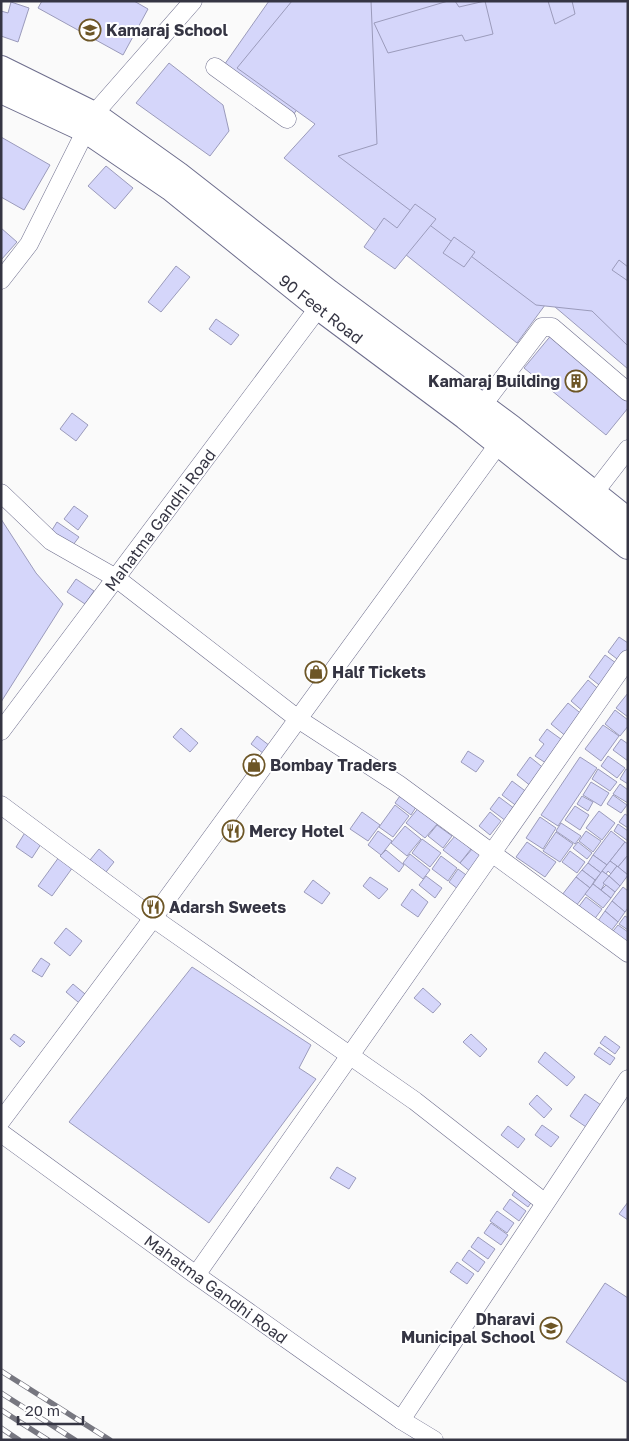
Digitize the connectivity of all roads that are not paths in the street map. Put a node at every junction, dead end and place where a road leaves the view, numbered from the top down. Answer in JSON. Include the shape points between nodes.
{"nodes":[{"id":1,"x":193,"y":1,"type":"edge"},
{"id":2,"x":215,"y":67,"type":"dead end"},
{"id":3,"x":1,"y":68,"type":"edge"},
{"id":4,"x":1,"y":91,"type":"edge"},
{"id":5,"x":287,"y":119,"type":"dead end"},
{"id":6,"x":90,"y":122,"type":"junction"},
{"id":7,"x":1,"y":280,"type":"edge"},
{"id":8,"x":324,"y":300,"type":"junction"},
{"id":9,"x":628,"y":392,"type":"edge"},
{"id":10,"x":482,"y":406,"type":"junction"},
{"id":11,"x":505,"y":435,"type":"junction"},
{"id":12,"x":628,"y":449,"type":"edge"},
{"id":13,"x":1,"y":493,"type":"edge"},
{"id":14,"x":594,"y":493,"type":"junction"},
{"id":15,"x":628,"y":520,"type":"edge"},
{"id":16,"x":628,"y":547,"type":"edge"},
{"id":17,"x":116,"y":578,"type":"junction"},
{"id":18,"x":628,"y":659,"type":"edge"},
{"id":19,"x":298,"y":719,"type":"junction"},
{"id":20,"x":1,"y":731,"type":"edge"},
{"id":21,"x":1,"y":805,"type":"edge"},
{"id":22,"x":492,"y":853,"type":"junction"},
{"id":23,"x":154,"y":918,"type":"junction"},
{"id":24,"x":628,"y":953,"type":"edge"},
{"id":25,"x":351,"y":1055,"type":"junction"},
{"id":26,"x":628,"y":1079,"type":"edge"},
{"id":27,"x":1,"y":1121,"type":"edge"},
{"id":28,"x":1,"y":1133,"type":"edge"},
{"id":29,"x":544,"y":1202,"type":"junction"},
{"id":30,"x":196,"y":1275,"type":"junction"},
{"id":31,"x":401,"y":1420,"type":"junction"},
{"id":32,"x":434,"y":1440,"type":"edge"}],
"edges":[{"from":1,"to":6,"type":"street"},
{"from":2,"to":5,"type":"street"},
{"from":3,"to":6,"type":"main road","name":"90 Feet Road"},
{"from":4,"to":6,"type":"main road","name":"90 Feet Road"},
{"from":6,"to":7,"type":"street","via":[[29,244]]},
{"from":6,"to":8,"type":"main road","name":"90 Feet Road","via":[[174,181]]},
{"from":8,"to":10,"type":"main road","name":"90 Feet Road"},
{"from":8,"to":11,"type":"main road","name":"90 Feet Road"},
{"from":8,"to":17,"type":"street","name":"Mahatma Gandhi Road"},
{"from":9,"to":10,"type":"street","via":[[552,327],[546,326]]},
{"from":10,"to":11,"type":"main road","name":"90 Feet Road"},
{"from":11,"to":14,"type":"main road","name":"90 Feet Road"},
{"from":11,"to":16,"type":"main road","name":"90 Feet Road"},
{"from":11,"to":19,"type":"street"},
{"from":12,"to":14,"type":"street"},
{"from":13,"to":17,"type":"street","via":[[51,541]]},
{"from":14,"to":15,"type":"main road","name":"90 Feet Road"},
{"from":17,"to":19,"type":"street"},
{"from":17,"to":20,"type":"street","name":"Mahatma Gandhi Road"},
{"from":18,"to":22,"type":"street"},
{"from":19,"to":22,"type":"street","via":[[398,784]]},
{"from":19,"to":23,"type":"street"},
{"from":21,"to":23,"type":"street"},
{"from":22,"to":24,"type":"street"},
{"from":22,"to":25,"type":"street"},
{"from":23,"to":25,"type":"street"},
{"from":23,"to":27,"type":"street"},
{"from":25,"to":29,"type":"street"},
{"from":25,"to":30,"type":"street"},
{"from":26,"to":29,"type":"street"},
{"from":28,"to":30,"type":"street","name":"Mahatma Gandhi Road"},
{"from":29,"to":31,"type":"street"},
{"from":30,"to":31,"type":"street","name":"Mahatma Gandhi Road"},
{"from":31,"to":32,"type":"street","name":"Mahatma Gandhi Road"}]}
